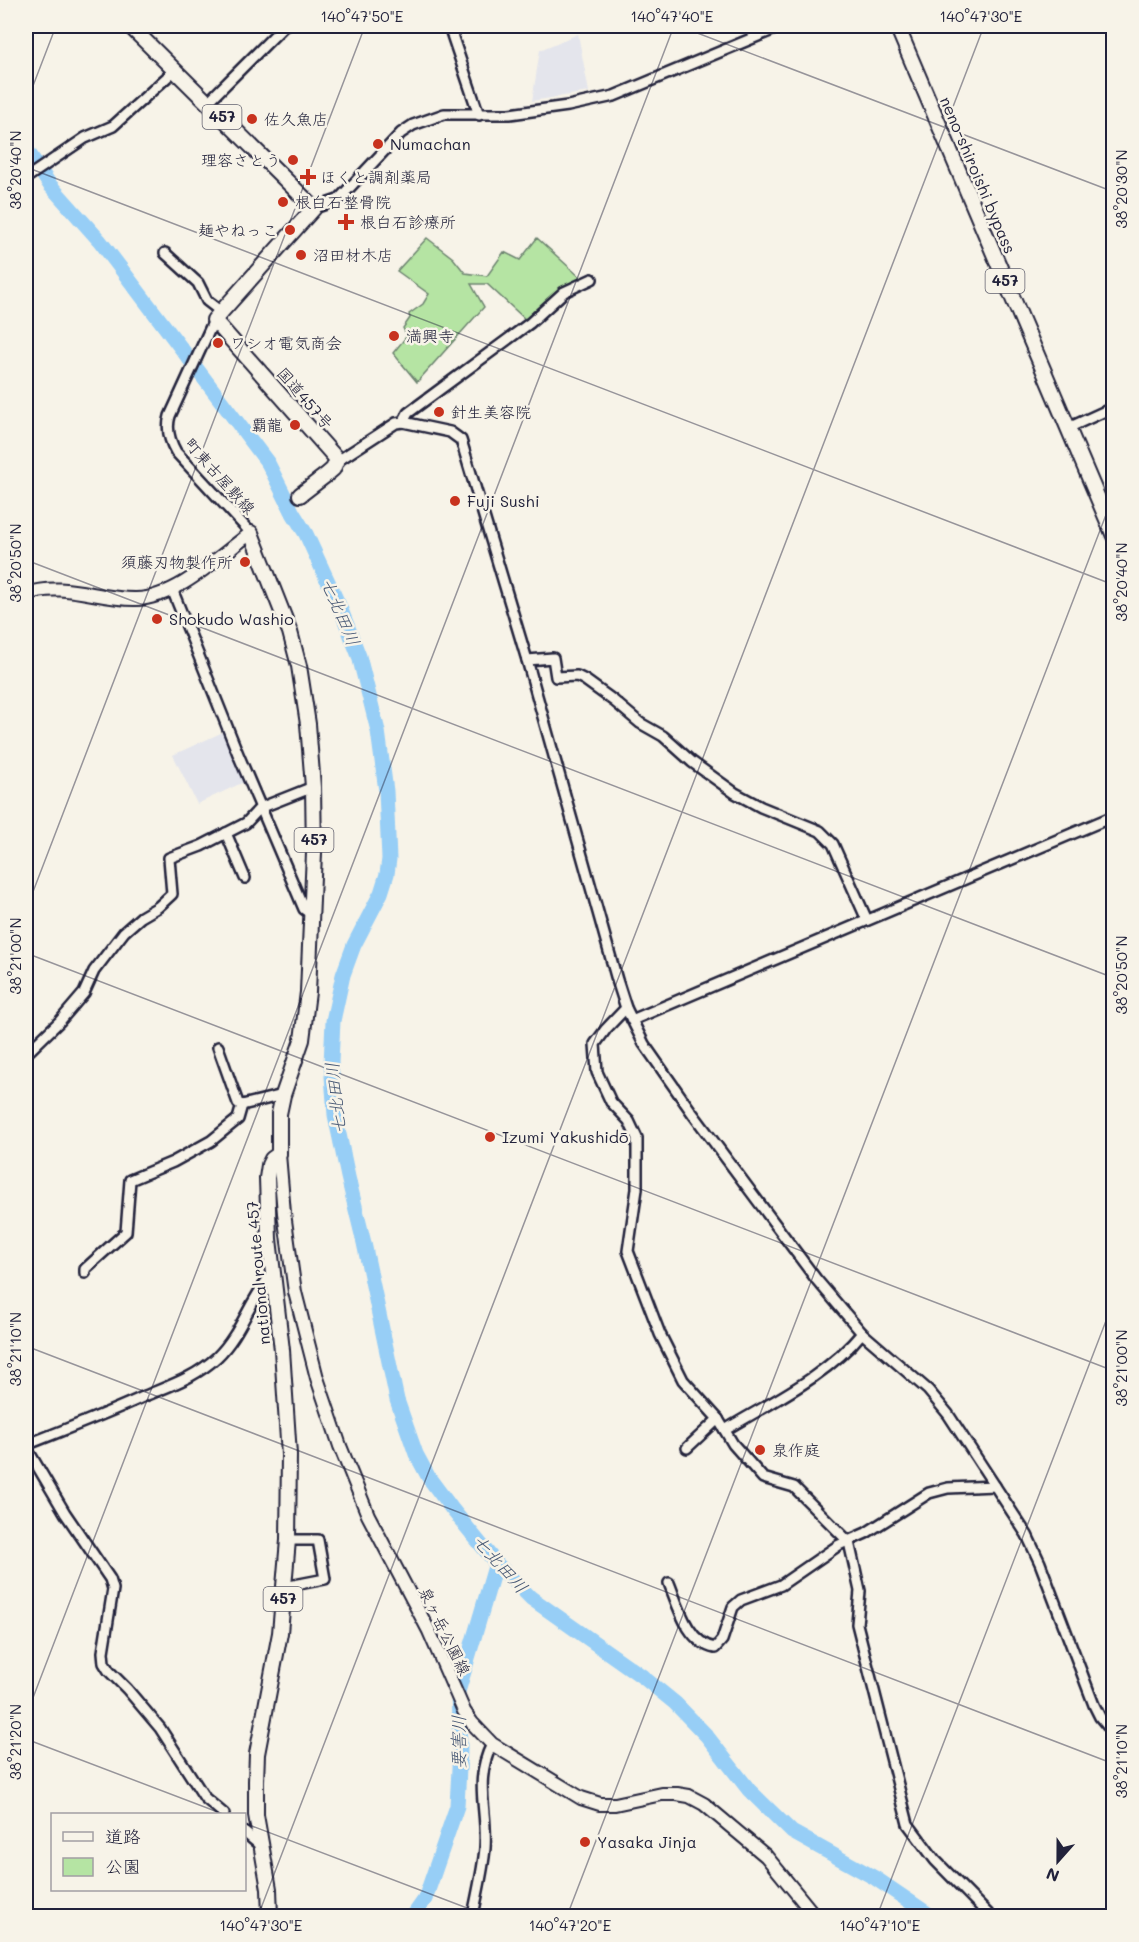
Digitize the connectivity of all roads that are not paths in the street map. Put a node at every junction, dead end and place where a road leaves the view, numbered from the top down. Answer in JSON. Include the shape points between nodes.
{"nodes":[{"id":1,"x":130,"y":26,"type":"edge"},
{"id":2,"x":284,"y":26,"type":"edge"},
{"id":3,"x":449,"y":26,"type":"edge"},
{"id":4,"x":782,"y":26,"type":"edge"},
{"id":5,"x":897,"y":26,"type":"edge"},
{"id":6,"x":175,"y":70,"type":"junction"},
{"id":7,"x":207,"y":103,"type":"junction"},
{"id":8,"x":479,"y":115,"type":"junction"},
{"id":9,"x":26,"y":178,"type":"edge"},
{"id":10,"x":314,"y":208,"type":"junction"},
{"id":11,"x":165,"y":253,"type":"dead end"},
{"id":12,"x":592,"y":279,"type":"dead end"},
{"id":13,"x":217,"y":316,"type":"junction"},
{"id":14,"x":1113,"y":407,"type":"edge"},
{"id":15,"x":402,"y":422,"type":"junction"},
{"id":16,"x":1068,"y":428,"type":"junction"},
{"id":17,"x":336,"y":462,"type":"junction"},
{"id":18,"x":300,"y":495,"type":"dead end"},
{"id":19,"x":251,"y":533,"type":"junction"},
{"id":20,"x":1113,"y":536,"type":"edge"},
{"id":21,"x":172,"y":589,"type":"junction"},
{"id":22,"x":26,"y":594,"type":"edge"},
{"id":23,"x":527,"y":660,"type":"junction"},
{"id":24,"x":313,"y":787,"type":"junction"},
{"id":25,"x":260,"y":808,"type":"junction"},
{"id":26,"x":1113,"y":816,"type":"edge"},
{"id":27,"x":226,"y":833,"type":"junction"},
{"id":28,"x":245,"y":878,"type":"dead end"},
{"id":29,"x":310,"y":914,"type":"junction"},
{"id":30,"x":867,"y":920,"type":"junction"},
{"id":31,"x":626,"y":1008,"type":"junction"},
{"id":32,"x":632,"y":1020,"type":"junction"},
{"id":33,"x":218,"y":1047,"type":"dead end"},
{"id":34,"x":26,"y":1054,"type":"edge"},
{"id":35,"x":283,"y":1095,"type":"junction"},
{"id":36,"x":242,"y":1105,"type":"junction"},
{"id":37,"x":279,"y":1154,"type":"junction"},
{"id":38,"x":85,"y":1273,"type":"dead end"},
{"id":39,"x":273,"y":1273,"type":"junction"},
{"id":40,"x":862,"y":1333,"type":"junction"},
{"id":41,"x":718,"y":1419,"type":"junction"},
{"id":42,"x":725,"y":1430,"type":"junction"},
{"id":43,"x":26,"y":1446,"type":"edge"},
{"id":44,"x":687,"y":1448,"type":"dead end"},
{"id":45,"x":995,"y":1486,"type":"junction"},
{"id":46,"x":288,"y":1540,"type":"junction"},
{"id":47,"x":849,"y":1542,"type":"junction"},
{"id":48,"x":669,"y":1583,"type":"dead end"},
{"id":49,"x":284,"y":1587,"type":"junction"},
{"id":50,"x":1113,"y":1734,"type":"edge"},
{"id":51,"x":492,"y":1744,"type":"junction"},
{"id":52,"x":222,"y":1813,"type":"edge"},
{"id":53,"x":246,"y":1834,"type":"edge"},
{"id":54,"x":261,"y":1846,"type":"junction"},
{"id":55,"x":270,"y":1917,"type":"edge"},
{"id":56,"x":473,"y":1917,"type":"edge"},
{"id":57,"x":815,"y":1917,"type":"edge"},
{"id":58,"x":990,"y":1917,"type":"edge"}],
"edges":[{"from":1,"to":6,"type":"highway","number":"457"},
{"from":2,"to":7,"type":"street"},
{"from":3,"to":8,"type":"street"},
{"from":4,"to":8,"type":"street","via":[[614,96],[568,106]]},
{"from":5,"to":16,"type":"highway","name":"neno-shiroishi bypass","number":"457"},
{"from":6,"to":7,"type":"highway","number":"457"},
{"from":6,"to":9,"type":"street","via":[[113,126],[84,138]]},
{"from":7,"to":10,"type":"highway","number":"457"},
{"from":8,"to":10,"type":"street","via":[[444,114],[413,125],[338,200]]},
{"from":10,"to":13,"type":"highway"},
{"from":11,"to":13,"type":"street","via":[[198,283]]},
{"from":12,"to":15,"type":"street","via":[[564,292],[523,328],[408,412]]},
{"from":13,"to":17,"type":"highway","name":"国道457号"},
{"from":13,"to":19,"type":"street","name":"町東古屋敷線","via":[[168,422],[172,446]]},
{"from":14,"to":16,"type":"street"},
{"from":15,"to":17,"type":"street"},
{"from":15,"to":23,"type":"street","via":[[450,432],[461,440]]},
{"from":16,"to":20,"type":"highway","name":"neno-shiroishi bypass","number":"457"},
{"from":17,"to":18,"type":"highway","via":[[326,476]]},
{"from":19,"to":21,"type":"main road"},
{"from":19,"to":24,"type":"highway","name":"national route 457","number":"457","via":[[290,632],[299,666]]},
{"from":21,"to":22,"type":"main road","via":[[138,599],[71,589]]},
{"from":21,"to":25,"type":"street"},
{"from":23,"to":30,"type":"street","via":[[553,658],[556,677],[577,676],[585,680],[735,793],[820,831],[833,844]]},
{"from":23,"to":31,"type":"street"},
{"from":24,"to":25,"type":"street"},
{"from":24,"to":29,"type":"highway","name":"national route 457","number":"457"},
{"from":25,"to":27,"type":"street","via":[[246,824]]},
{"from":25,"to":29,"type":"street","via":[[304,909]]},
{"from":26,"to":30,"type":"street"},
{"from":27,"to":28,"type":"street"},
{"from":27,"to":34,"type":"street","via":[[169,858],[172,894],[124,932],[94,970],[84,993]]},
{"from":29,"to":35,"type":"highway","name":"national route 457","number":"457","via":[[302,1040]]},
{"from":30,"to":32,"type":"street"},
{"from":31,"to":32,"type":"street"},
{"from":31,"to":41,"type":"street","via":[[596,1044],[597,1072],[611,1102],[637,1138],[637,1189],[628,1251],[660,1334],[683,1380]]},
{"from":32,"to":40,"type":"street","via":[[693,1114],[816,1279]]},
{"from":33,"to":36,"type":"street"},
{"from":35,"to":36,"type":"street"},
{"from":35,"to":37,"type":"highway","name":"national route 457","number":"457"},
{"from":36,"to":38,"type":"street","via":[[238,1119],[211,1141],[130,1180],[126,1232]]},
{"from":37,"to":39,"type":"highway","name":"national route 457","number":"457","via":[[269,1165],[267,1179]]},
{"from":37,"to":51,"type":"main road","name":"泉ヶ岳公園線","via":[[295,1292],[317,1378],[340,1446],[368,1515],[429,1631],[464,1711]]},
{"from":39,"to":43,"type":"street","via":[[261,1286],[232,1338],[198,1373]]},
{"from":39,"to":46,"type":"highway","name":"national route 457","number":"457","via":[[289,1455]]},
{"from":40,"to":42,"type":"street","via":[[830,1366]]},
{"from":40,"to":45,"type":"street","via":[[941,1405]]},
{"from":41,"to":42,"type":"street"},
{"from":41,"to":44,"type":"street"},
{"from":42,"to":47,"type":"street","via":[[763,1478],[794,1486]]},
{"from":43,"to":52,"type":"street","via":[[110,1579],[113,1589],[104,1663],[160,1728],[205,1798]]},
{"from":45,"to":47,"type":"street","via":[[929,1493]]},
{"from":45,"to":50,"type":"street","via":[[1027,1535],[1094,1705]]},
{"from":46,"to":49,"type":"highway","name":"national route 457","number":"457"},
{"from":46,"to":49,"type":"street","via":[[318,1540],[325,1580]]},
{"from":47,"to":48,"type":"street","via":[[781,1585],[738,1602],[715,1648],[701,1643],[689,1629]]},
{"from":47,"to":58,"type":"street","via":[[860,1591],[857,1624],[908,1824],[935,1860]]},
{"from":49,"to":54,"type":"highway","name":"national route 457","number":"457","via":[[280,1633],[257,1754],[256,1815]]},
{"from":51,"to":56,"type":"street","via":[[481,1772],[485,1846]]},
{"from":51,"to":57,"type":"main road","name":"泉ヶ岳公園線","via":[[580,1798],[600,1804],[677,1794],[704,1804],[766,1856]]},
{"from":53,"to":54,"type":"street"},
{"from":54,"to":55,"type":"highway","name":"national route 457","number":"457"}]}
